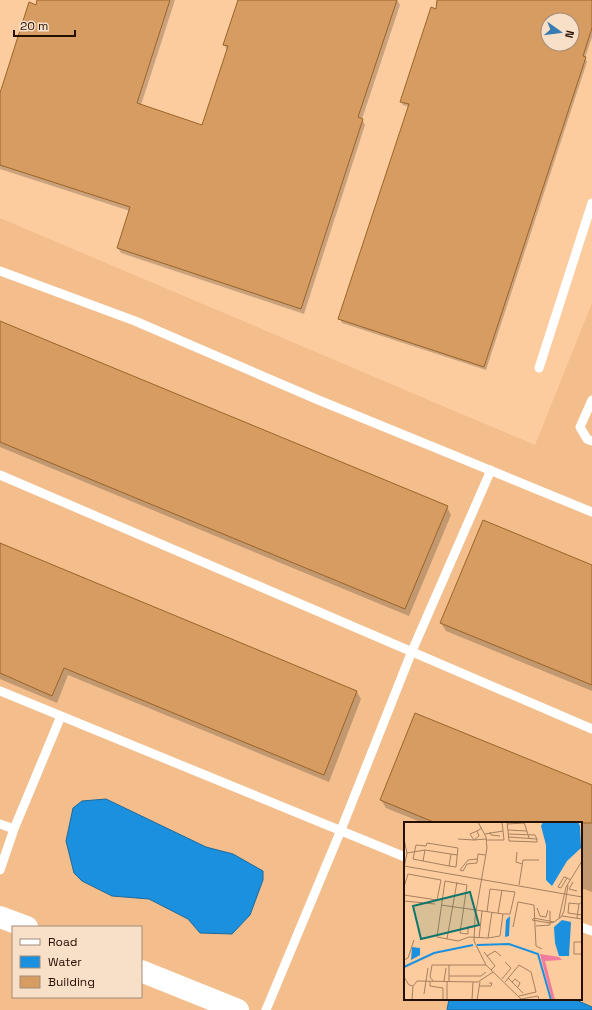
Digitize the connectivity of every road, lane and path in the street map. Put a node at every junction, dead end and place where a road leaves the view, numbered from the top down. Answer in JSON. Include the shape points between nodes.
{"nodes":[{"id":1,"x":592,"y":203,"type":"edge"},
{"id":2,"x":0,"y":271,"type":"edge"},
{"id":3,"x":539,"y":368,"type":"dead end"},
{"id":4,"x":592,"y":400,"type":"edge"},
{"id":5,"x":592,"y":441,"type":"edge"},
{"id":6,"x":491,"y":470,"type":"junction"},
{"id":7,"x":0,"y":475,"type":"edge"},
{"id":8,"x":592,"y":512,"type":"edge"},
{"id":9,"x":412,"y":651,"type":"junction"},
{"id":10,"x":0,"y":692,"type":"edge"},
{"id":11,"x":61,"y":716,"type":"junction"},
{"id":12,"x":592,"y":728,"type":"edge"},
{"id":13,"x":0,"y":824,"type":"edge"},
{"id":14,"x":14,"y":829,"type":"junction"},
{"id":15,"x":341,"y":830,"type":"junction"},
{"id":16,"x":404,"y":857,"type":"edge"},
{"id":17,"x":0,"y":870,"type":"edge"},
{"id":18,"x":0,"y":917,"type":"edge"},
{"id":19,"x":25,"y":926,"type":"edge"},
{"id":20,"x":582,"y":927,"type":"edge"},
{"id":21,"x":592,"y":931,"type":"edge"},
{"id":22,"x":142,"y":971,"type":"edge"},
{"id":23,"x":238,"y":1010,"type":"edge"},
{"id":24,"x":266,"y":1010,"type":"edge"}],
"edges":[{"from":1,"to":3,"type":"lane"},
{"from":2,"to":6,"type":"lane","via":[[135,321],[316,399]]},
{"from":4,"to":5,"type":"lane","via":[[580,427],[587,439]]},
{"from":6,"to":8,"type":"lane"},
{"from":6,"to":9,"type":"lane"},
{"from":7,"to":9,"type":"lane"},
{"from":9,"to":12,"type":"lane"},
{"from":9,"to":15,"type":"lane"},
{"from":10,"to":11,"type":"lane"},
{"from":11,"to":14,"type":"lane"},
{"from":11,"to":15,"type":"lane"},
{"from":13,"to":14,"type":"lane"},
{"from":14,"to":17,"type":"lane"},
{"from":15,"to":16,"type":"lane"},
{"from":15,"to":24,"type":"lane"},
{"from":18,"to":19,"type":"street"},
{"from":20,"to":21,"type":"lane"},
{"from":22,"to":23,"type":"street"}]}
